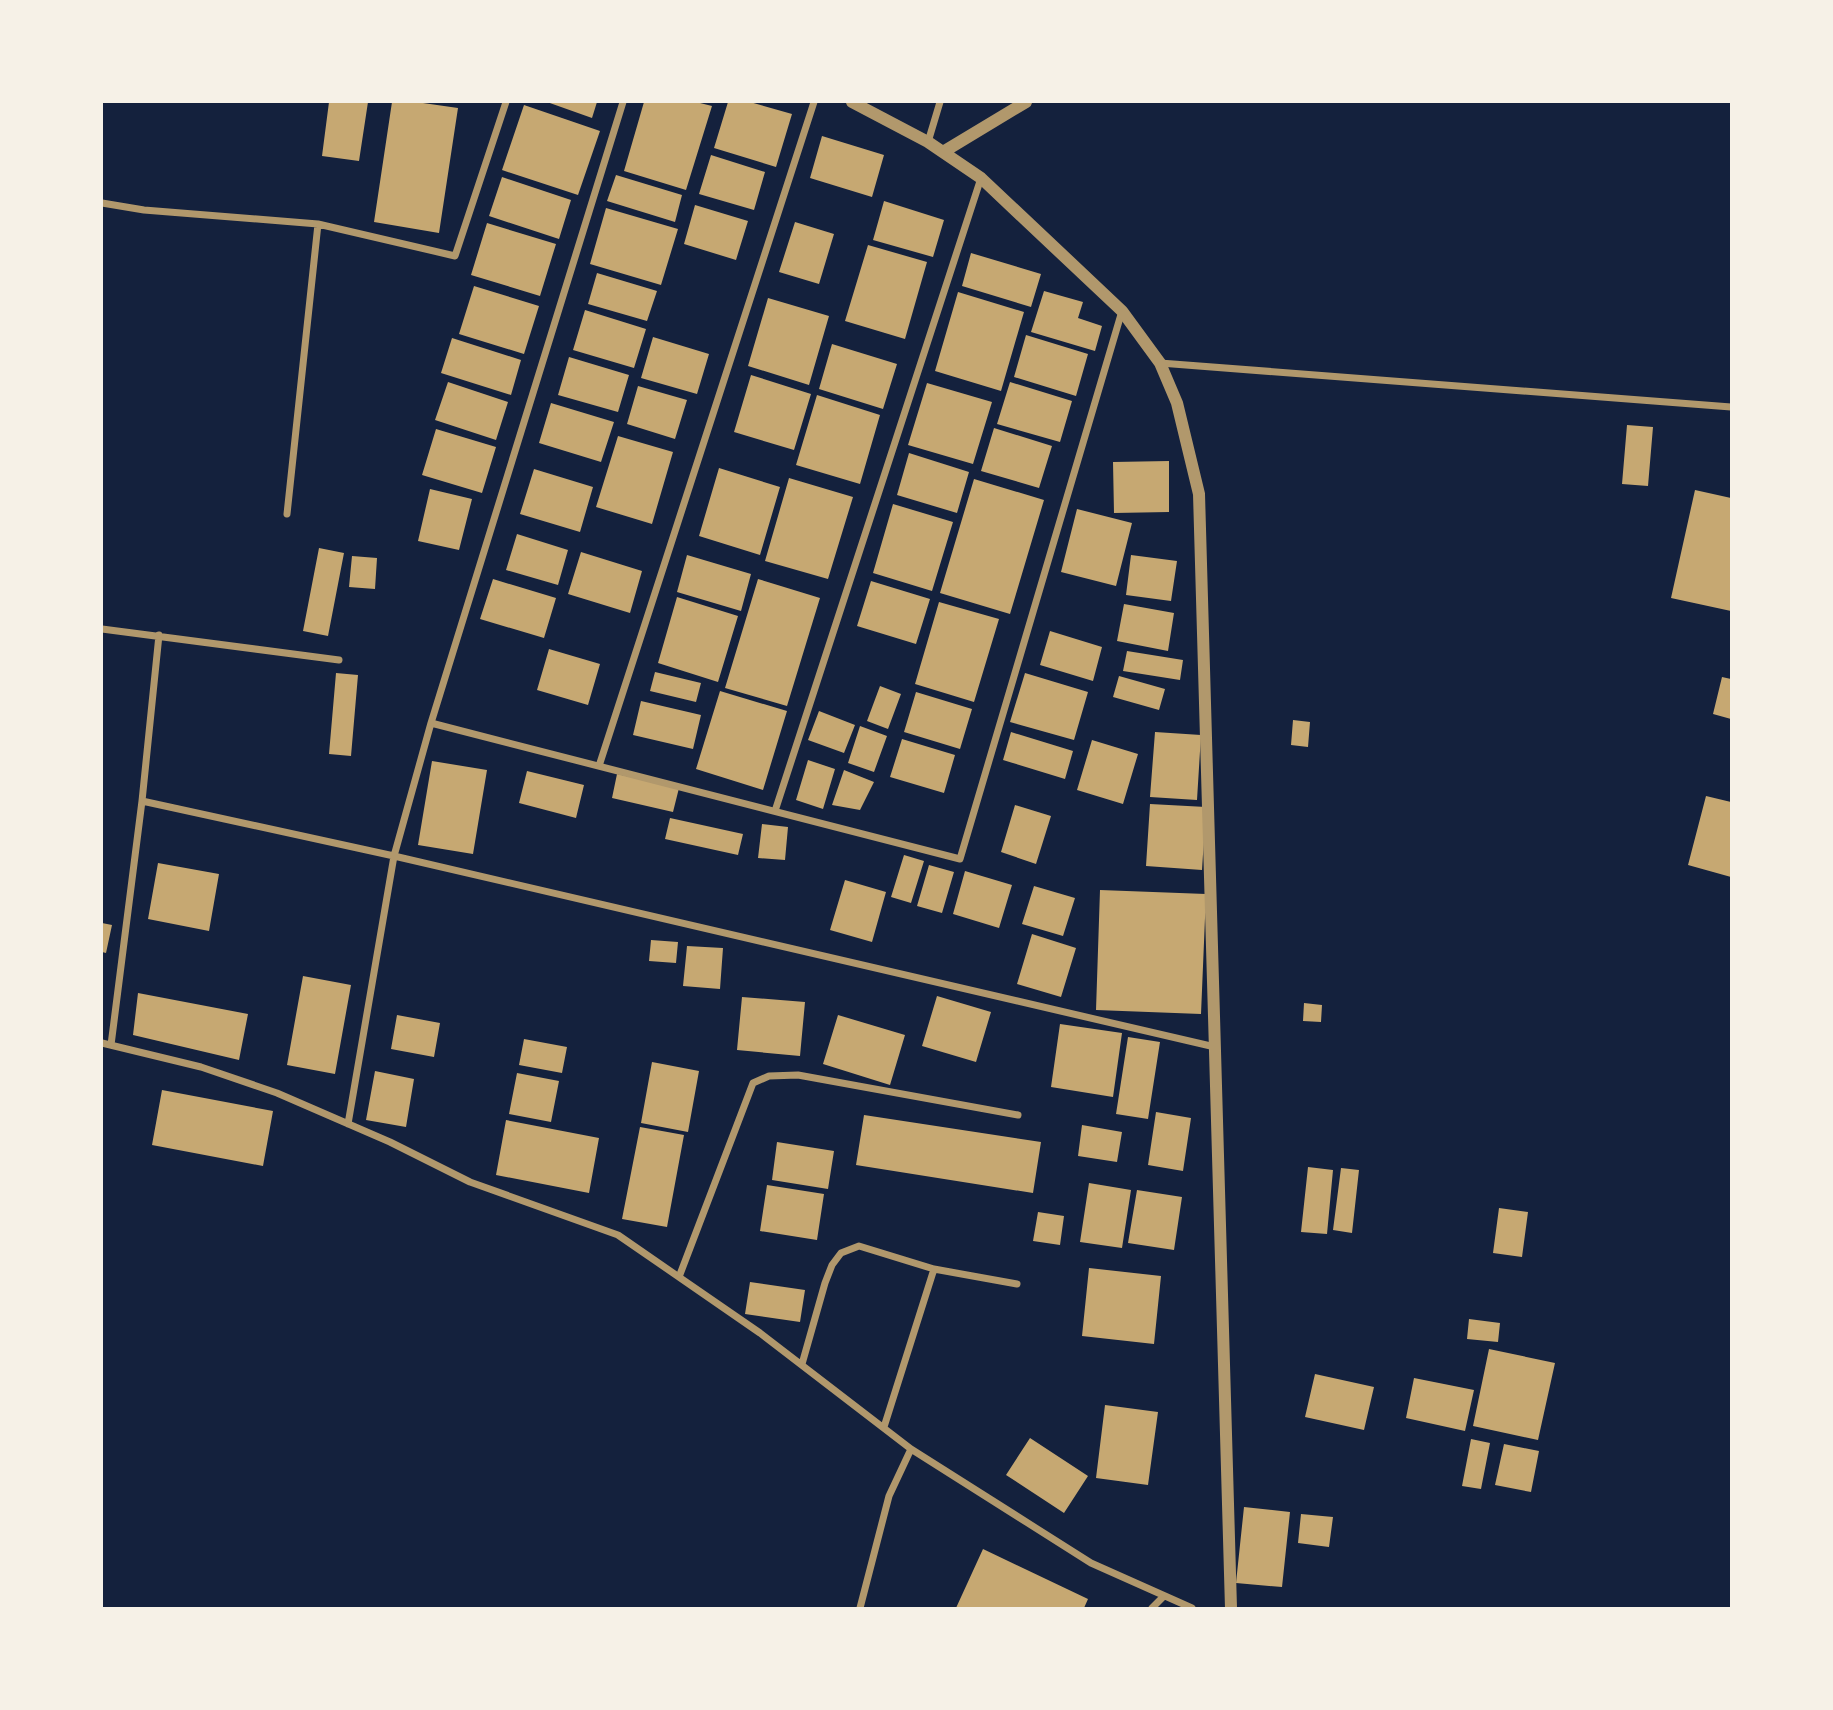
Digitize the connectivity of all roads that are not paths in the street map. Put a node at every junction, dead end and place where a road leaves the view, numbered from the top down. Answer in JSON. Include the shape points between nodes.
{"nodes":[{"id":1,"x":506,"y":102,"type":"edge"},
{"id":2,"x":623,"y":102,"type":"edge"},
{"id":3,"x":814,"y":102,"type":"edge"},
{"id":4,"x":852,"y":102,"type":"edge"},
{"id":5,"x":940,"y":102,"type":"edge"},
{"id":6,"x":1026,"y":102,"type":"edge"},
{"id":7,"x":928,"y":142,"type":"junction"},
{"id":8,"x":943,"y":152,"type":"junction"},
{"id":9,"x":981,"y":178,"type":"junction"},
{"id":10,"x":102,"y":203,"type":"edge"},
{"id":11,"x":318,"y":224,"type":"junction"},
{"id":12,"x":1122,"y":311,"type":"junction"},
{"id":13,"x":1160,"y":363,"type":"junction"},
{"id":14,"x":1731,"y":407,"type":"edge"},
{"id":15,"x":287,"y":514,"type":"dead end"},
{"id":16,"x":102,"y":629,"type":"edge"},
{"id":17,"x":159,"y":635,"type":"junction"},
{"id":18,"x":339,"y":660,"type":"dead end"},
{"id":19,"x":431,"y":723,"type":"junction"},
{"id":20,"x":599,"y":766,"type":"junction"},
{"id":21,"x":142,"y":801,"type":"junction"},
{"id":22,"x":775,"y":811,"type":"junction"},
{"id":23,"x":394,"y":856,"type":"junction"},
{"id":24,"x":102,"y":1043,"type":"edge"},
{"id":25,"x":111,"y":1045,"type":"junction"},
{"id":26,"x":1215,"y":1047,"type":"junction"},
{"id":27,"x":1018,"y":1115,"type":"dead end"},
{"id":28,"x":348,"y":1124,"type":"junction"},
{"id":29,"x":934,"y":1269,"type":"junction"},
{"id":30,"x":679,"y":1277,"type":"junction"},
{"id":31,"x":1017,"y":1284,"type":"dead end"},
{"id":32,"x":802,"y":1364,"type":"junction"},
{"id":33,"x":884,"y":1427,"type":"junction"},
{"id":34,"x":911,"y":1449,"type":"junction"},
{"id":35,"x":1164,"y":1596,"type":"junction"},
{"id":36,"x":860,"y":1608,"type":"edge"},
{"id":37,"x":1152,"y":1608,"type":"edge"},
{"id":38,"x":1192,"y":1608,"type":"edge"},
{"id":39,"x":1231,"y":1608,"type":"edge"}],
"edges":[{"from":1,"to":11,"type":"street","via":[[456,256]]},
{"from":2,"to":19,"type":"street"},
{"from":3,"to":20,"type":"street"},
{"from":4,"to":7,"type":"street"},
{"from":5,"to":7,"type":"street"},
{"from":6,"to":8,"type":"street"},
{"from":7,"to":8,"type":"street"},
{"from":8,"to":9,"type":"street"},
{"from":9,"to":12,"type":"street"},
{"from":9,"to":22,"type":"street"},
{"from":10,"to":11,"type":"street"},
{"from":11,"to":15,"type":"street"},
{"from":12,"to":13,"type":"street"},
{"from":12,"to":22,"type":"street","via":[[960,859]]},
{"from":13,"to":14,"type":"street"},
{"from":13,"to":26,"type":"street","via":[[1177,403],[1199,494]]},
{"from":16,"to":17,"type":"street"},
{"from":17,"to":18,"type":"street"},
{"from":17,"to":21,"type":"street"},
{"from":19,"to":20,"type":"street"},
{"from":19,"to":23,"type":"street"},
{"from":20,"to":22,"type":"street"},
{"from":21,"to":23,"type":"street"},
{"from":21,"to":25,"type":"street"},
{"from":23,"to":26,"type":"street"},
{"from":23,"to":28,"type":"street"},
{"from":24,"to":25,"type":"street"},
{"from":25,"to":28,"type":"street","via":[[201,1067]]},
{"from":26,"to":39,"type":"street"},
{"from":27,"to":30,"type":"street","via":[[798,1075],[769,1076],[753,1083]]},
{"from":28,"to":30,"type":"street","via":[[470,1182],[618,1236]]},
{"from":29,"to":31,"type":"street"},
{"from":29,"to":32,"type":"street","via":[[859,1246],[841,1253],[825,1283]]},
{"from":29,"to":33,"type":"street"},
{"from":30,"to":32,"type":"street"},
{"from":32,"to":33,"type":"street"},
{"from":33,"to":34,"type":"street"},
{"from":34,"to":35,"type":"street","via":[[1091,1563]]},
{"from":34,"to":36,"type":"street","via":[[890,1496]]},
{"from":35,"to":37,"type":"street"},
{"from":35,"to":38,"type":"street"}]}
